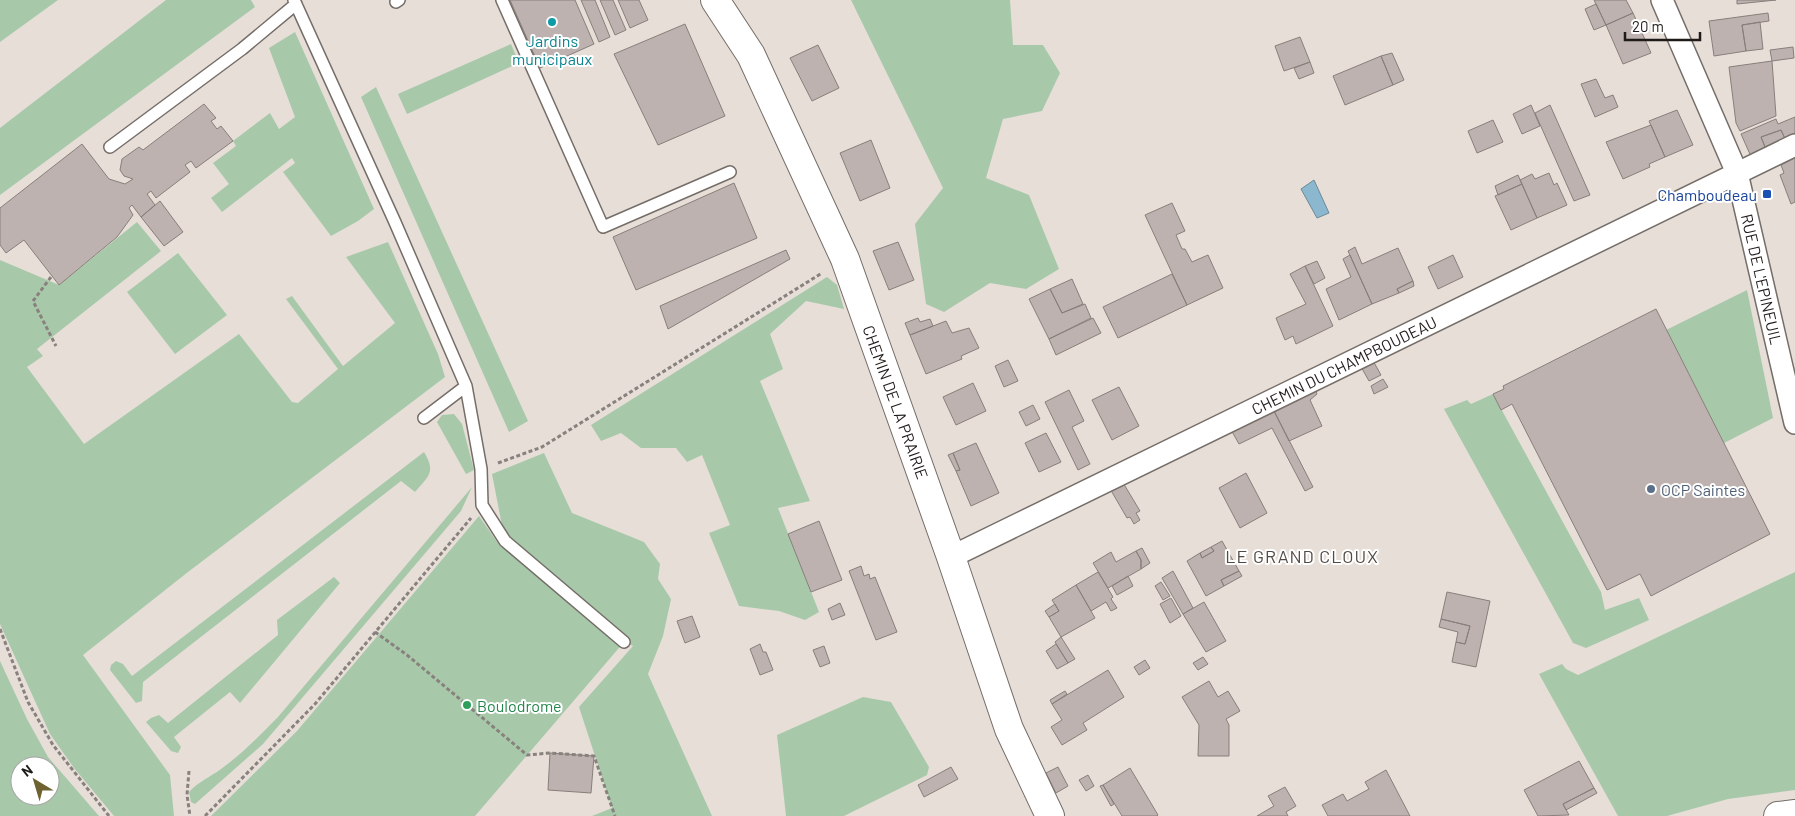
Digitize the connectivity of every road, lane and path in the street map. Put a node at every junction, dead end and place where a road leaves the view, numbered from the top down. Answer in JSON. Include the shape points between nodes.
{"nodes":[{"id":1,"x":502,"y":0,"type":"edge"},
{"id":2,"x":715,"y":0,"type":"edge"},
{"id":3,"x":1662,"y":0,"type":"edge"},
{"id":4,"x":295,"y":2,"type":"edge"},
{"id":5,"x":1795,"y":145,"type":"edge"},
{"id":6,"x":110,"y":147,"type":"dead end"},
{"id":7,"x":730,"y":172,"type":"dead end"},
{"id":8,"x":1737,"y":173,"type":"junction"},
{"id":9,"x":845,"y":259,"type":"junction"},
{"id":10,"x":51,"y":277,"type":"dead end"},
{"id":11,"x":56,"y":346,"type":"dead end"},
{"id":12,"x":466,"y":386,"type":"junction"},
{"id":13,"x":424,"y":418,"type":"dead end"},
{"id":14,"x":1795,"y":423,"type":"edge"},
{"id":15,"x":481,"y":469,"type":"junction"},
{"id":16,"x":482,"y":505,"type":"junction"},
{"id":17,"x":951,"y":557,"type":"junction"},
{"id":18,"x":0,"y":629,"type":"edge"},
{"id":19,"x":375,"y":632,"type":"junction"},
{"id":20,"x":624,"y":642,"type":"dead end"},
{"id":21,"x":189,"y":771,"type":"dead end"},
{"id":22,"x":1795,"y":814,"type":"edge"},
{"id":23,"x":109,"y":816,"type":"edge"},
{"id":24,"x":190,"y":816,"type":"edge"},
{"id":25,"x":205,"y":816,"type":"edge"},
{"id":26,"x":615,"y":816,"type":"edge"},
{"id":27,"x":1050,"y":816,"type":"edge"},
{"id":28,"x":1778,"y":816,"type":"edge"}],
"edges":[{"from":1,"to":7,"type":"lane","via":[[603,227]]},
{"from":2,"to":9,"type":"street","name":"CHEMIN DE LA PRAIRIE","via":[[751,55]]},
{"from":3,"to":8,"type":"street","name":"RUE DE L'EPINEUIL"},
{"from":4,"to":6,"type":"lane","via":[[242,49]]},
{"from":4,"to":12,"type":"lane"},
{"from":5,"to":8,"type":"street","name":"CHEMIN DU CHAMPBOUDEAU"},
{"from":8,"to":14,"type":"street","name":"RUE DE L'EPINEUIL"},
{"from":8,"to":17,"type":"street","name":"CHEMIN DU CHAMPBOUDEAU"},
{"from":9,"to":15,"type":"path","via":[[542,447]]},
{"from":9,"to":17,"type":"street","name":"CHEMIN DE LA PRAIRIE"},
{"from":10,"to":11,"type":"path","via":[[33,301]]},
{"from":12,"to":13,"type":"lane"},
{"from":12,"to":15,"type":"lane"},
{"from":15,"to":16,"type":"lane"},
{"from":16,"to":19,"type":"path"},
{"from":16,"to":20,"type":"lane","via":[[505,541]]},
{"from":17,"to":27,"type":"street","name":"CHEMIN DE LA PRAIRIE","via":[[1008,729]]},
{"from":18,"to":23,"type":"path","via":[[28,702],[52,745]]},
{"from":19,"to":25,"type":"path","via":[[290,731]]},
{"from":19,"to":26,"type":"path","via":[[408,655],[527,755],[594,756]]},
{"from":21,"to":24,"type":"path","via":[[187,795]]},
{"from":22,"to":28,"type":"street"}]}
